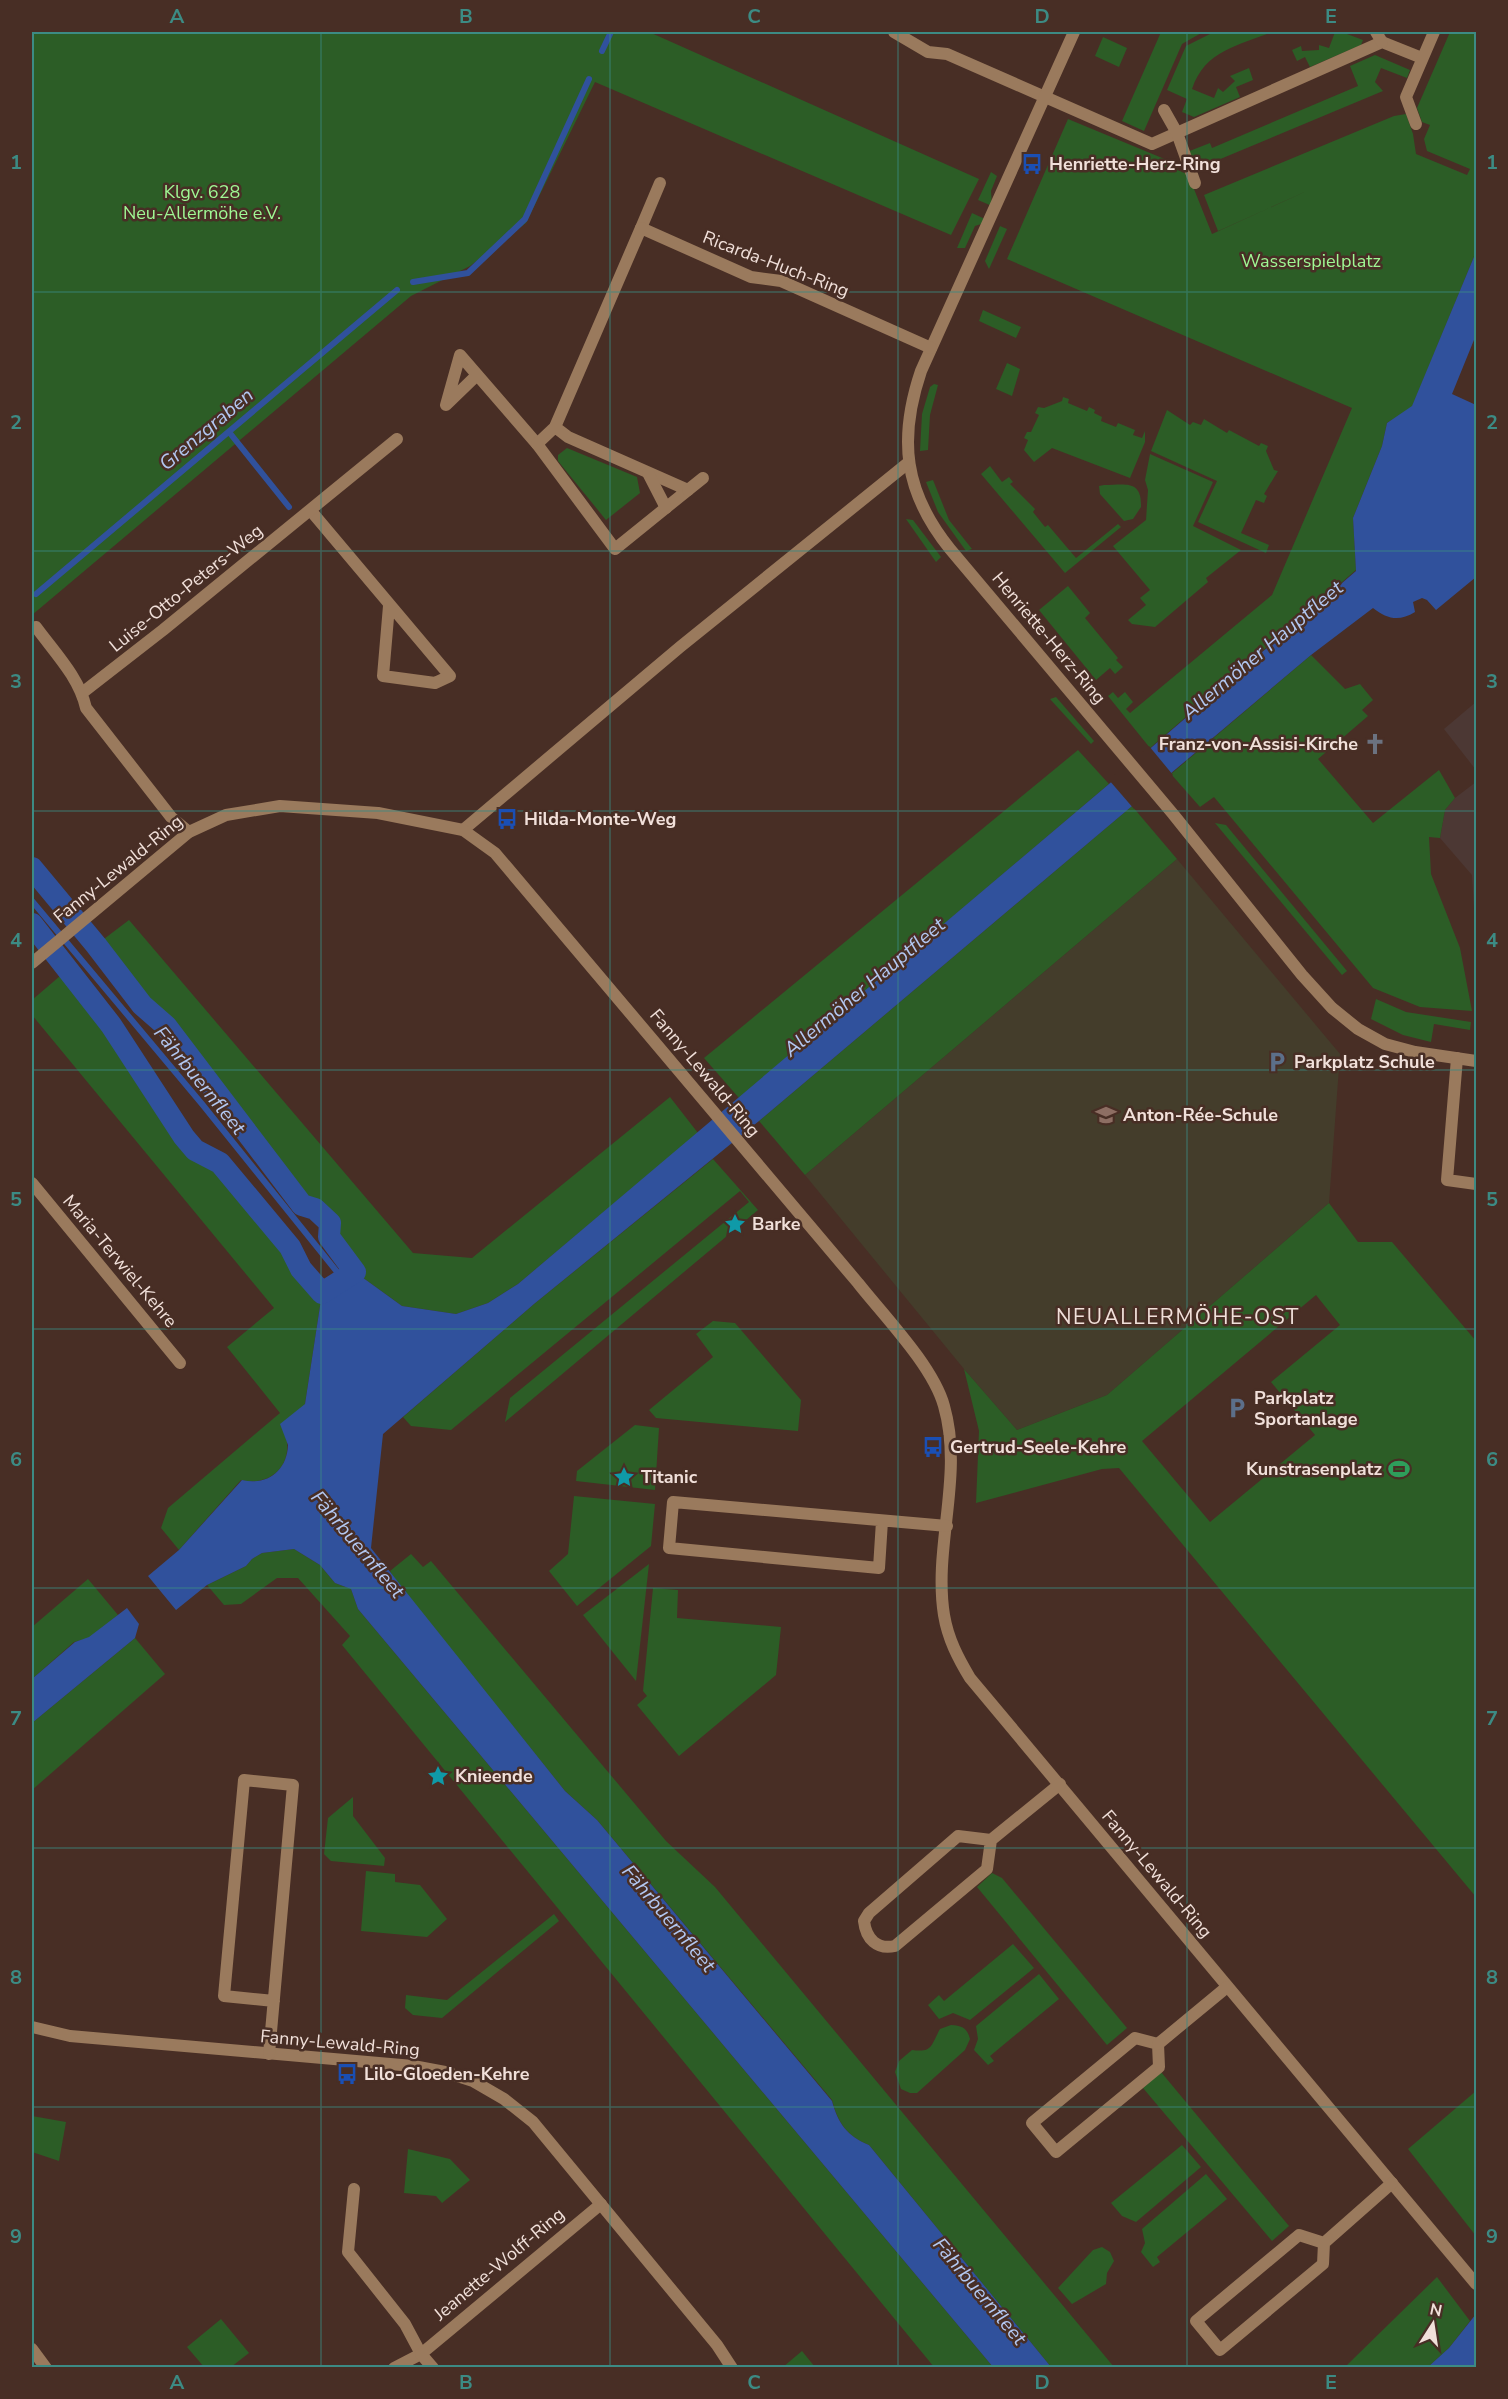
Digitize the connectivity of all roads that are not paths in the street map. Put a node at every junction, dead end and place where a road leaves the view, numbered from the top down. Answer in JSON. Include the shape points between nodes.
{"nodes":[{"id":1,"x":894,"y":32,"type":"edge"},
{"id":2,"x":1074,"y":32,"type":"edge"},
{"id":3,"x":1434,"y":32,"type":"edge"},
{"id":4,"x":1379,"y":37,"type":"edge"},
{"id":5,"x":1422,"y":58,"type":"junction"},
{"id":6,"x":1045,"y":98,"type":"junction"},
{"id":7,"x":1164,"y":110,"type":"dead end"},
{"id":8,"x":1416,"y":124,"type":"dead end"},
{"id":9,"x":1177,"y":133,"type":"junction"},
{"id":10,"x":660,"y":183,"type":"dead end"},
{"id":11,"x":1195,"y":183,"type":"dead end"},
{"id":12,"x":641,"y":228,"type":"junction"},
{"id":13,"x":931,"y":348,"type":"junction"},
{"id":14,"x":476,"y":376,"type":"dead end"},
{"id":15,"x":555,"y":427,"type":"junction"},
{"id":16,"x":397,"y":439,"type":"dead end"},
{"id":17,"x":537,"y":444,"type":"junction"},
{"id":18,"x":908,"y":463,"type":"junction"},
{"id":19,"x":648,"y":473,"type":"junction"},
{"id":20,"x":703,"y":477,"type":"dead end"},
{"id":21,"x":688,"y":490,"type":"junction"},
{"id":22,"x":666,"y":508,"type":"junction"},
{"id":23,"x":311,"y":511,"type":"junction"},
{"id":24,"x":389,"y":606,"type":"junction"},
{"id":25,"x":36,"y":627,"type":"dead end"},
{"id":26,"x":82,"y":693,"type":"junction"},
{"id":27,"x":463,"y":830,"type":"junction"},
{"id":28,"x":189,"y":832,"type":"junction"},
{"id":29,"x":32,"y":963,"type":"edge"},
{"id":30,"x":1456,"y":1058,"type":"junction"},
{"id":31,"x":1476,"y":1061,"type":"edge"},
{"id":32,"x":32,"y":1183,"type":"edge"},
{"id":33,"x":1476,"y":1184,"type":"edge"},
{"id":34,"x":180,"y":1363,"type":"dead end"},
{"id":35,"x":882,"y":1521,"type":"junction"},
{"id":36,"x":947,"y":1526,"type":"junction"},
{"id":37,"x":1060,"y":1784,"type":"junction"},
{"id":38,"x":991,"y":1840,"type":"junction"},
{"id":39,"x":1227,"y":1987,"type":"junction"},
{"id":40,"x":274,"y":2001,"type":"junction"},
{"id":41,"x":32,"y":2027,"type":"edge"},
{"id":42,"x":1158,"y":2044,"type":"junction"},
{"id":43,"x":269,"y":2054,"type":"junction"},
{"id":44,"x":1392,"y":2183,"type":"junction"},
{"id":45,"x":354,"y":2189,"type":"dead end"},
{"id":46,"x":601,"y":2204,"type":"junction"},
{"id":47,"x":1324,"y":2243,"type":"junction"},
{"id":48,"x":1476,"y":2283,"type":"edge"},
{"id":49,"x":32,"y":2349,"type":"edge"},
{"id":50,"x":421,"y":2354,"type":"junction"},
{"id":51,"x":46,"y":2367,"type":"edge"},
{"id":52,"x":394,"y":2367,"type":"edge"},
{"id":53,"x":432,"y":2367,"type":"edge"},
{"id":54,"x":732,"y":2367,"type":"edge"}],
"edges":[{"from":1,"to":6,"type":"street","via":[[913,45],[947,54]]},
{"from":2,"to":6,"type":"street","name":"Henriette-Herz-Ring"},
{"from":3,"to":5,"type":"street"},
{"from":4,"to":5,"type":"street"},
{"from":4,"to":9,"type":"street"},
{"from":5,"to":8,"type":"street","via":[[1406,97]]},
{"from":6,"to":9,"type":"street","via":[[1152,144]]},
{"from":6,"to":13,"type":"street","name":"Henriette-Herz-Ring"},
{"from":7,"to":9,"type":"street"},
{"from":9,"to":11,"type":"street"},
{"from":10,"to":12,"type":"street"},
{"from":12,"to":13,"type":"street","name":"Ricarda-Huch-Ring","via":[[751,277],[782,281]]},
{"from":12,"to":15,"type":"street"},
{"from":13,"to":18,"type":"street","name":"Henriette-Herz-Ring","via":[[914,392]]},
{"from":14,"to":17,"type":"street"},
{"from":15,"to":17,"type":"street"},
{"from":15,"to":19,"type":"street","via":[[568,437]]},
{"from":16,"to":23,"type":"street","name":"Luise-Otto-Peters-Weg"},
{"from":17,"to":22,"type":"street","via":[[615,549]]},
{"from":18,"to":27,"type":"street","via":[[680,647]]},
{"from":18,"to":30,"type":"street","name":"Henriette-Herz-Ring","via":[[933,528],[1332,1008],[1385,1044],[1415,1053]]},
{"from":19,"to":21,"type":"street"},
{"from":19,"to":22,"type":"street"},
{"from":20,"to":21,"type":"street"},
{"from":21,"to":22,"type":"street"},
{"from":23,"to":24,"type":"street"},
{"from":23,"to":26,"type":"street","name":"Luise-Otto-Peters-Weg"},
{"from":24,"to":24,"type":"street","via":[[412,632],[450,676],[435,683],[383,676]]},
{"from":25,"to":26,"type":"street"},
{"from":26,"to":28,"type":"street","via":[[86,708],[171,817]]},
{"from":27,"to":28,"type":"street","name":"Fanny-Lewald-Ring","via":[[378,813],[280,806],[226,814]]},
{"from":27,"to":36,"type":"street","name":"Fanny-Lewald-Ring","via":[[514,873],[913,1350],[939,1390],[951,1438]]},
{"from":28,"to":29,"type":"street","name":"Fanny-Lewald-Ring"},
{"from":30,"to":31,"type":"street","name":"Henriette-Herz-Ring"},
{"from":30,"to":33,"type":"street","via":[[1447,1180]]},
{"from":32,"to":34,"type":"street","name":"Maria-Terwiel-Kehre"},
{"from":35,"to":35,"type":"street","via":[[674,1502],[669,1548],[879,1568]]},
{"from":35,"to":36,"type":"street"},
{"from":36,"to":37,"type":"street","name":"Fanny-Lewald-Ring","via":[[943,1605],[956,1653],[970,1678]]},
{"from":37,"to":38,"type":"street"},
{"from":37,"to":39,"type":"street","name":"Fanny-Lewald-Ring"},
{"from":38,"to":38,"type":"street","via":[[958,1836],[868,1913],[864,1921],[870,1938],[879,1945],[895,1946],[987,1869]]},
{"from":39,"to":42,"type":"street"},
{"from":39,"to":44,"type":"street","name":"Fanny-Lewald-Ring"},
{"from":40,"to":40,"type":"street","via":[[293,1785],[244,1780],[224,1996]]},
{"from":40,"to":43,"type":"street"},
{"from":41,"to":43,"type":"street","name":"Fanny-Lewald-Ring","via":[[70,2036]]},
{"from":42,"to":42,"type":"street","via":[[1135,2038],[1032,2124],[1056,2152],[1159,2067]]},
{"from":43,"to":46,"type":"street","name":"Fanny-Lewald-Ring","via":[[421,2067],[473,2082],[504,2098],[533,2122]]},
{"from":44,"to":47,"type":"street"},
{"from":44,"to":48,"type":"street","name":"Fanny-Lewald-Ring"},
{"from":45,"to":50,"type":"street","via":[[348,2252],[405,2324]]},
{"from":46,"to":50,"type":"street","name":"Jeanette-Wolff-Ring"},
{"from":46,"to":54,"type":"street","name":"Fanny-Lewald-Ring"},
{"from":47,"to":47,"type":"street","via":[[1299,2235],[1196,2321],[1220,2349],[1323,2264]]},
{"from":49,"to":51,"type":"street"},
{"from":50,"to":52,"type":"street","name":"Jeanette-Wolff-Ring"},
{"from":50,"to":53,"type":"street"}]}
